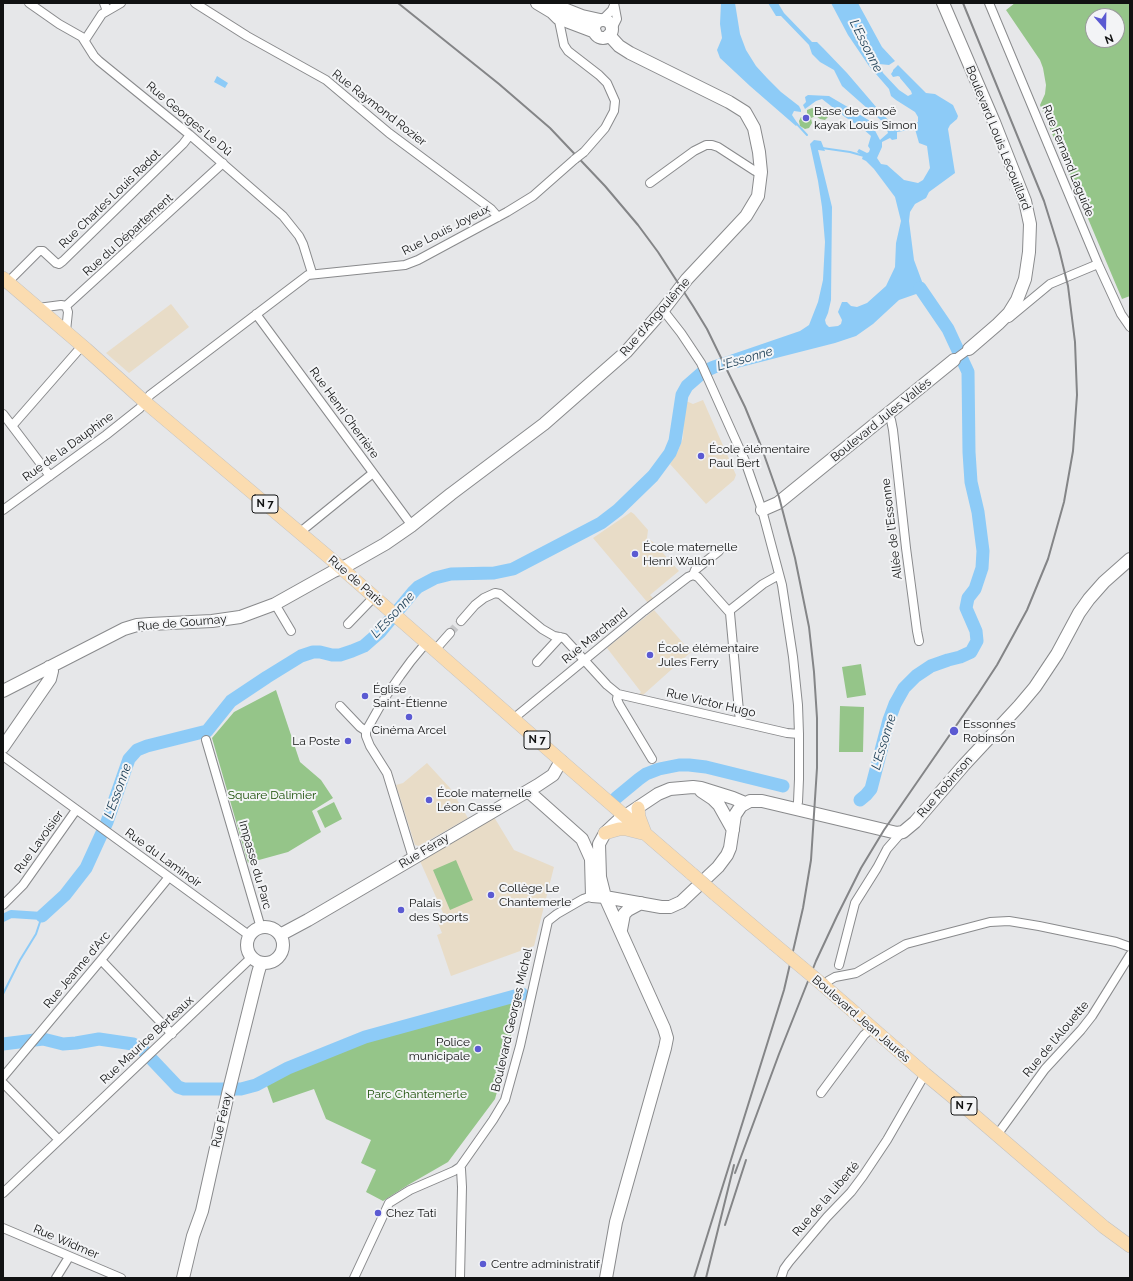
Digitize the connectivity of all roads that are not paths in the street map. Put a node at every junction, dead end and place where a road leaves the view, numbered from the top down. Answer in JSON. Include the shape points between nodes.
{"nodes":[{"id":1,"x":29,"y":3,"type":"edge"},
{"id":2,"x":121,"y":3,"type":"edge"},
{"id":3,"x":195,"y":3,"type":"edge"},
{"id":4,"x":537,"y":3,"type":"edge"},
{"id":5,"x":549,"y":3,"type":"edge"},
{"id":6,"x":943,"y":3,"type":"edge"},
{"id":7,"x":989,"y":3,"type":"edge"},
{"id":8,"x":614,"y":4,"type":"edge"},
{"id":9,"x":105,"y":7,"type":"edge"},
{"id":10,"x":561,"y":13,"type":"junction"},
{"id":11,"x":601,"y":20,"type":"junction"},
{"id":12,"x":574,"y":25,"type":"junction"},
{"id":13,"x":610,"y":31,"type":"junction"},
{"id":14,"x":594,"y":32,"type":"junction"},
{"id":15,"x":563,"y":35,"type":"junction"},
{"id":16,"x":85,"y":40,"type":"junction"},
{"id":17,"x":190,"y":135,"type":"junction"},
{"id":18,"x":223,"y":163,"type":"junction"},
{"id":19,"x":761,"y":172,"type":"junction"},
{"id":20,"x":650,"y":183,"type":"dead end"},
{"id":21,"x":498,"y":217,"type":"junction"},
{"id":22,"x":1098,"y":264,"type":"junction"},
{"id":23,"x":312,"y":273,"type":"junction"},
{"id":24,"x":5,"y":280,"type":"edge"},
{"id":25,"x":1023,"y":301,"type":"junction"},
{"id":26,"x":66,"y":306,"type":"junction"},
{"id":27,"x":38,"y":308,"type":"junction"},
{"id":28,"x":663,"y":310,"type":"junction"},
{"id":29,"x":256,"y":314,"type":"junction"},
{"id":30,"x":1130,"y":327,"type":"edge"},
{"id":31,"x":66,"y":331,"type":"junction"},
{"id":32,"x":82,"y":346,"type":"junction"},
{"id":33,"x":969,"y":349,"type":"joint"},
{"id":34,"x":954,"y":360,"type":"joint"},
{"id":35,"x":145,"y":402,"type":"junction"},
{"id":36,"x":3,"y":414,"type":"edge"},
{"id":37,"x":888,"y":415,"type":"junction"},
{"id":38,"x":12,"y":426,"type":"junction"},
{"id":39,"x":373,"y":473,"type":"junction"},
{"id":40,"x":50,"y":476,"type":"junction"},
{"id":41,"x":3,"y":510,"type":"edge"},
{"id":42,"x":762,"y":510,"type":"junction"},
{"id":43,"x":411,"y":526,"type":"junction"},
{"id":44,"x":299,"y":533,"type":"junction"},
{"id":45,"x":719,"y":551,"type":"dead end"},
{"id":46,"x":1130,"y":559,"type":"edge"},
{"id":47,"x":340,"y":568,"type":"junction"},
{"id":48,"x":693,"y":575,"type":"junction"},
{"id":49,"x":779,"y":575,"type":"junction"},
{"id":50,"x":374,"y":597,"type":"junction"},
{"id":51,"x":275,"y":604,"type":"junction"},
{"id":52,"x":729,"y":611,"type":"junction"},
{"id":53,"x":461,"y":621,"type":"tunnel mouth"},
{"id":54,"x":348,"y":624,"type":"dead end"},
{"id":55,"x":291,"y":631,"type":"dead end"},
{"id":56,"x":450,"y":633,"type":"tunnel mouth"},
{"id":57,"x":560,"y":637,"type":"junction"},
{"id":58,"x":919,"y":641,"type":"dead end"},
{"id":59,"x":431,"y":646,"type":"junction"},
{"id":60,"x":584,"y":660,"type":"junction"},
{"id":61,"x":537,"y":662,"type":"dead end"},
{"id":62,"x":50,"y":667,"type":"junction"},
{"id":63,"x":3,"y":691,"type":"edge"},
{"id":64,"x":618,"y":694,"type":"junction"},
{"id":65,"x":340,"y":706,"type":"dead end"},
{"id":66,"x":513,"y":719,"type":"junction"},
{"id":67,"x":740,"y":722,"type":"junction"},
{"id":68,"x":366,"y":731,"type":"junction"},
{"id":69,"x":799,"y":734,"type":"junction"},
{"id":70,"x":206,"y":740,"type":"dead end"},
{"id":71,"x":3,"y":747,"type":"edge"},
{"id":72,"x":3,"y":756,"type":"edge"},
{"id":73,"x":652,"y":760,"type":"dead end"},
{"id":74,"x":561,"y":761,"type":"junction"},
{"id":75,"x":692,"y":787,"type":"junction"},
{"id":76,"x":528,"y":791,"type":"junction"},
{"id":77,"x":745,"y":803,"type":"junction"},
{"id":78,"x":638,"y":808,"type":"junction"},
{"id":79,"x":796,"y":808,"type":"junction"},
{"id":80,"x":76,"y":810,"type":"junction"},
{"id":81,"x":622,"y":813,"type":"junction"},
{"id":82,"x":733,"y":830,"type":"junction"},
{"id":83,"x":901,"y":833,"type":"junction"},
{"id":84,"x":646,"y":834,"type":"junction"},
{"id":85,"x":602,"y":838,"type":"junction"},
{"id":86,"x":582,"y":839,"type":"junction"},
{"id":87,"x":413,"y":858,"type":"junction"},
{"id":88,"x":169,"y":877,"type":"junction"},
{"id":89,"x":592,"y":896,"type":"junction"},
{"id":90,"x":605,"y":897,"type":"junction"},
{"id":91,"x":641,"y":903,"type":"junction"},
{"id":92,"x":3,"y":905,"type":"edge"},
{"id":93,"x":261,"y":928,"type":"junction"},
{"id":94,"x":620,"y":930,"type":"junction"},
{"id":95,"x":280,"y":935,"type":"junction"},
{"id":96,"x":250,"y":936,"type":"junction"},
{"id":97,"x":1130,"y":947,"type":"edge"},
{"id":98,"x":1130,"y":955,"type":"edge"},
{"id":99,"x":101,"y":960,"type":"junction"},
{"id":100,"x":257,"y":960,"type":"junction"},
{"id":101,"x":839,"y":965,"type":"dead end"},
{"id":102,"x":823,"y":986,"type":"junction"},
{"id":103,"x":872,"y":1028,"type":"junction"},
{"id":104,"x":172,"y":1034,"type":"junction"},
{"id":105,"x":925,"y":1074,"type":"junction"},
{"id":106,"x":3,"y":1077,"type":"edge"},
{"id":107,"x":3,"y":1083,"type":"edge"},
{"id":108,"x":821,"y":1093,"type":"dead end"},
{"id":109,"x":997,"y":1135,"type":"junction"},
{"id":110,"x":59,"y":1140,"type":"junction"},
{"id":111,"x":460,"y":1167,"type":"junction"},
{"id":112,"x":3,"y":1193,"type":"edge"},
{"id":113,"x":1104,"y":1227,"type":"junction"},
{"id":114,"x":3,"y":1228,"type":"edge"},
{"id":115,"x":1130,"y":1246,"type":"edge"},
{"id":116,"x":1130,"y":1254,"type":"edge"},
{"id":117,"x":69,"y":1257,"type":"junction"},
{"id":118,"x":56,"y":1278,"type":"edge"},
{"id":119,"x":120,"y":1278,"type":"edge"},
{"id":120,"x":183,"y":1278,"type":"edge"},
{"id":121,"x":354,"y":1278,"type":"edge"},
{"id":122,"x":460,"y":1278,"type":"edge"},
{"id":123,"x":606,"y":1278,"type":"edge"},
{"id":124,"x":781,"y":1278,"type":"edge"}],
"edges":[{"from":1,"to":16,"type":"street","name":"Rue Georges Le Dû"},
{"from":2,"to":9,"type":"street"},
{"from":3,"to":21,"type":"street","name":"Rue Raymond Rozier","via":[[247,36],[326,80],[389,133],[491,209]]},
{"from":4,"to":10,"type":"street","via":[[552,12]]},
{"from":5,"to":10,"type":"street"},
{"from":6,"to":25,"type":"street","name":"Boulevard Louis Lecouillard","via":[[1025,201],[1030,224]]},
{"from":7,"to":22,"type":"street","name":"Rue Fernand Laguide"},
{"from":8,"to":11,"type":"street","via":[[612,10]]},
{"from":8,"to":13,"type":"street","via":[[617,19]]},
{"from":9,"to":16,"type":"street"},
{"from":10,"to":11,"type":"street"},
{"from":10,"to":12,"type":"street"},
{"from":10,"to":15,"type":"street","name":"Rue Louis Joyeux"},
{"from":11,"to":13,"type":"street","via":[[609,22]]},
{"from":11,"to":14,"type":"street","via":[[595,24]]},
{"from":12,"to":14,"type":"street"},
{"from":12,"to":15,"type":"street","via":[[566,29]]},
{"from":13,"to":14,"type":"street","via":[[601,37]]},
{"from":13,"to":19,"type":"street","name":"Rue d'Angoulême","via":[[619,46],[630,53],[745,112],[755,132]]},
{"from":15,"to":21,"type":"street","name":"Rue Louis Joyeux","bridge":true,"via":[[564,45],[568,51],[607,83],[615,100],[614,111],[605,128],[584,152],[533,196]]},
{"from":16,"to":17,"type":"street","name":"Rue Georges Le Dû","via":[[94,56]]},
{"from":17,"to":18,"type":"street","name":"Rue Georges Le Dû"},
{"from":17,"to":24,"type":"street","name":"Rue Charles Louis Radot","via":[[63,261],[56,263],[43,251],[39,251]]},
{"from":18,"to":23,"type":"street","name":"Rue Georges Le Dû","via":[[293,228],[303,244]]},
{"from":18,"to":26,"type":"street","name":"Rue du Département"},
{"from":19,"to":20,"type":"street","via":[[755,171],[718,147],[706,145]]},
{"from":19,"to":28,"type":"street","name":"Rue d'Angoulême","via":[[758,196],[746,216],[687,279]]},
{"from":21,"to":23,"type":"street","name":"Rue Louis Joyeux","via":[[405,265]]},
{"from":22,"to":25,"type":"street","name":"Boulevard Jules Vallès","via":[[1050,284]]},
{"from":22,"to":30,"type":"street","name":"Rue Fernand Laguide","via":[[1121,314]]},
{"from":23,"to":29,"type":"street","name":"Rue Louis Joyeux"},
{"from":24,"to":27,"type":"main road","number":"N 7"},
{"from":25,"to":33,"type":"street","name":"Boulevard Jules Vallès"},
{"from":26,"to":27,"type":"street"},
{"from":26,"to":31,"type":"street"},
{"from":27,"to":31,"type":"main road","number":"N 7"},
{"from":28,"to":42,"type":"street","via":[[701,363],[745,461]]},
{"from":28,"to":43,"type":"street","name":"Rue d'Angoulême","via":[[620,358],[555,415]]},
{"from":29,"to":35,"type":"street","name":"Rue Louis Joyeux","via":[[150,395]]},
{"from":29,"to":39,"type":"street","name":"Rue Henri Cherrière"},
{"from":31,"to":32,"type":"main road","number":"N 7"},
{"from":32,"to":35,"type":"main road","number":"N 7"},
{"from":32,"to":38,"type":"street"},
{"from":33,"to":34,"type":"street","name":"Boulevard Jules Vallès"},
{"from":34,"to":37,"type":"street","name":"Boulevard Jules Vallès"},
{"from":35,"to":40,"type":"street","name":"Rue de la Dauphine","via":[[106,435]]},
{"from":35,"to":44,"type":"main road","name":"Rue de Paris","number":"N 7"},
{"from":36,"to":38,"type":"street"},
{"from":37,"to":42,"type":"street","name":"Boulevard Jules Vallès","via":[[778,503]]},
{"from":37,"to":58,"type":"street","name":"Allée de l'Essonne","via":[[893,430]]},
{"from":38,"to":40,"type":"street"},
{"from":39,"to":43,"type":"street","name":"Rue Henri Cherrière"},
{"from":39,"to":44,"type":"street"},
{"from":40,"to":41,"type":"street","name":"Rue de la Dauphine"},
{"from":42,"to":49,"type":"street"},
{"from":43,"to":47,"type":"street","name":"Rue d'Angoulême","via":[[348,566]]},
{"from":44,"to":47,"type":"main road","name":"Rue de Paris","number":"N 7"},
{"from":45,"to":48,"type":"street","name":"Rue Marchand","via":[[695,570]]},
{"from":46,"to":83,"type":"street","name":"Rue Robinson","via":[[1089,599],[1046,671],[1019,706],[910,827]]},
{"from":47,"to":50,"type":"main road","name":"Rue de Paris","number":"N 7"},
{"from":47,"to":51,"type":"street","name":"Rue de Gournay"},
{"from":48,"to":52,"type":"street","via":[[698,577]]},
{"from":48,"to":60,"type":"street","name":"Rue Marchand"},
{"from":49,"to":52,"type":"street","via":[[763,584]]},
{"from":49,"to":69,"type":"street","via":[[793,657]]},
{"from":50,"to":54,"type":"street"},
{"from":50,"to":59,"type":"main road","name":"Rue de Paris","number":"N 7"},
{"from":51,"to":55,"type":"street"},
{"from":51,"to":62,"type":"street","name":"Rue de Gournay","via":[[240,617],[137,625],[124,629]]},
{"from":52,"to":67,"type":"street"},
{"from":53,"to":57,"type":"street","via":[[475,605],[495,593],[500,594],[542,629]]},
{"from":56,"to":59,"type":"street"},
{"from":57,"to":60,"type":"street","via":[[564,638]]},
{"from":57,"to":61,"type":"street"},
{"from":59,"to":66,"type":"main road","name":"Rue de Paris","number":"N 7"},
{"from":59,"to":68,"type":"street","via":[[411,661],[384,699]]},
{"from":60,"to":64,"type":"street","via":[[607,686]]},
{"from":60,"to":66,"type":"street","name":"Rue Marchand"},
{"from":62,"to":63,"type":"street","name":"Rue de Gournay"},
{"from":62,"to":71,"type":"street","via":[[50,679]]},
{"from":64,"to":67,"type":"street","name":"Rue Victor Hugo"},
{"from":64,"to":73,"type":"street","via":[[619,704]]},
{"from":65,"to":68,"type":"street"},
{"from":66,"to":74,"type":"main road","name":"Rue de Paris","number":"N 7"},
{"from":67,"to":69,"type":"street","name":"Rue Victor Hugo"},
{"from":68,"to":87,"type":"street","via":[[370,746],[387,773]]},
{"from":69,"to":79,"type":"street","via":[[800,779]]},
{"from":70,"to":93,"type":"street","name":"Impasse du Parc"},
{"from":72,"to":80,"type":"street","name":"Rue du Laminoir"},
{"from":74,"to":76,"type":"street","name":"Rue Féray","via":[[553,775]]},
{"from":74,"to":81,"type":"main road","name":"Rue de Paris","number":"N 7"},
{"from":75,"to":77,"type":"street","via":[[715,791]]},
{"from":75,"to":78,"type":"street","via":[[662,792]]},
{"from":75,"to":82,"type":"street","via":[[719,805]]},
{"from":76,"to":86,"type":"street"},
{"from":76,"to":87,"type":"street","name":"Rue Féray"},
{"from":77,"to":79,"type":"street","via":[[762,801]]},
{"from":77,"to":82,"type":"street","via":[[735,815]]},
{"from":78,"to":81,"type":"street"},
{"from":78,"to":84,"type":"main road"},
{"from":79,"to":83,"type":"street"},
{"from":80,"to":88,"type":"street","name":"Rue du Laminoir"},
{"from":80,"to":92,"type":"street","name":"Rue Lavoisier","via":[[23,885]]},
{"from":81,"to":84,"type":"main road","name":"Boulevard Jean Jaurès","number":"N 7"},
{"from":81,"to":85,"type":"street"},
{"from":82,"to":91,"type":"street","via":[[730,848],[723,861],[681,902],[670,907]]},
{"from":83,"to":101,"type":"street","via":[[887,849],[855,903]]},
{"from":84,"to":85,"type":"main road","via":[[619,829]]},
{"from":84,"to":102,"type":"main road","name":"Boulevard Jean Jaurès","number":"N 7","bridge":true},
{"from":85,"to":86,"type":"street"},
{"from":85,"to":90,"type":"street","via":[[600,877]]},
{"from":86,"to":89,"type":"street","via":[[591,859]]},
{"from":87,"to":95,"type":"street","name":"Rue Féray"},
{"from":88,"to":96,"type":"street","name":"Rue du Laminoir"},
{"from":88,"to":99,"type":"street","name":"Rue Jeanne d'Arc"},
{"from":89,"to":90,"type":"street"},
{"from":89,"to":111,"type":"street","name":"Boulevard Georges Michel","via":[[548,921],[505,1100]]},
{"from":90,"to":91,"type":"street"},
{"from":90,"to":94,"type":"street"},
{"from":91,"to":94,"type":"street","via":[[624,914]]},
{"from":93,"to":95,"type":"street","via":[[274,929]]},
{"from":93,"to":96,"type":"street"},
{"from":94,"to":123,"type":"street","via":[[667,1038],[616,1222]]},
{"from":95,"to":100,"type":"street","via":[[284,945],[280,955],[272,962]]},
{"from":96,"to":100,"type":"street","via":[[248,949]]},
{"from":97,"to":102,"type":"street","via":[[1039,926],[1003,921],[990,922],[906,944],[856,973],[837,976]]},
{"from":98,"to":109,"type":"street","name":"Rue de l'Alouette","via":[[1092,1016],[1045,1068]]},
{"from":99,"to":104,"type":"street"},
{"from":99,"to":106,"type":"street","name":"Rue Jeanne d'Arc"},
{"from":100,"to":104,"type":"street","name":"Rue Maurice Berteaux"},
{"from":100,"to":120,"type":"street","name":"Rue Féray","via":[[258,973],[202,1212],[193,1236]]},
{"from":102,"to":103,"type":"main road","name":"Boulevard Jean Jaurès","number":"N 7"},
{"from":103,"to":105,"type":"main road","name":"Boulevard Jean Jaurès","number":"N 7"},
{"from":103,"to":108,"type":"street"},
{"from":104,"to":110,"type":"street","name":"Rue Maurice Berteaux"},
{"from":105,"to":109,"type":"main road","name":"Boulevard Jean Jaurès","number":"N 7"},
{"from":105,"to":124,"type":"street","name":"Rue de la Liberté","via":[[863,1176],[793,1257]]},
{"from":107,"to":110,"type":"street"},
{"from":109,"to":113,"type":"main road","name":"Boulevard Jean Jaurès","number":"N 7"},
{"from":110,"to":112,"type":"street","name":"Rue Maurice Berteaux"},
{"from":111,"to":121,"type":"street","name":"Boulevard Georges Michel","via":[[389,1202]]},
{"from":111,"to":122,"type":"street"},
{"from":113,"to":115,"type":"main road","name":"Boulevard Jean Jaurès","number":"N 7"},
{"from":113,"to":116,"type":"main road","name":"Boulevard Jean Jaurès","number":"N 7"},
{"from":114,"to":117,"type":"street","name":"Rue Widmer"},
{"from":117,"to":118,"type":"street"},
{"from":117,"to":119,"type":"street","name":"Rue Widmer"}]}
